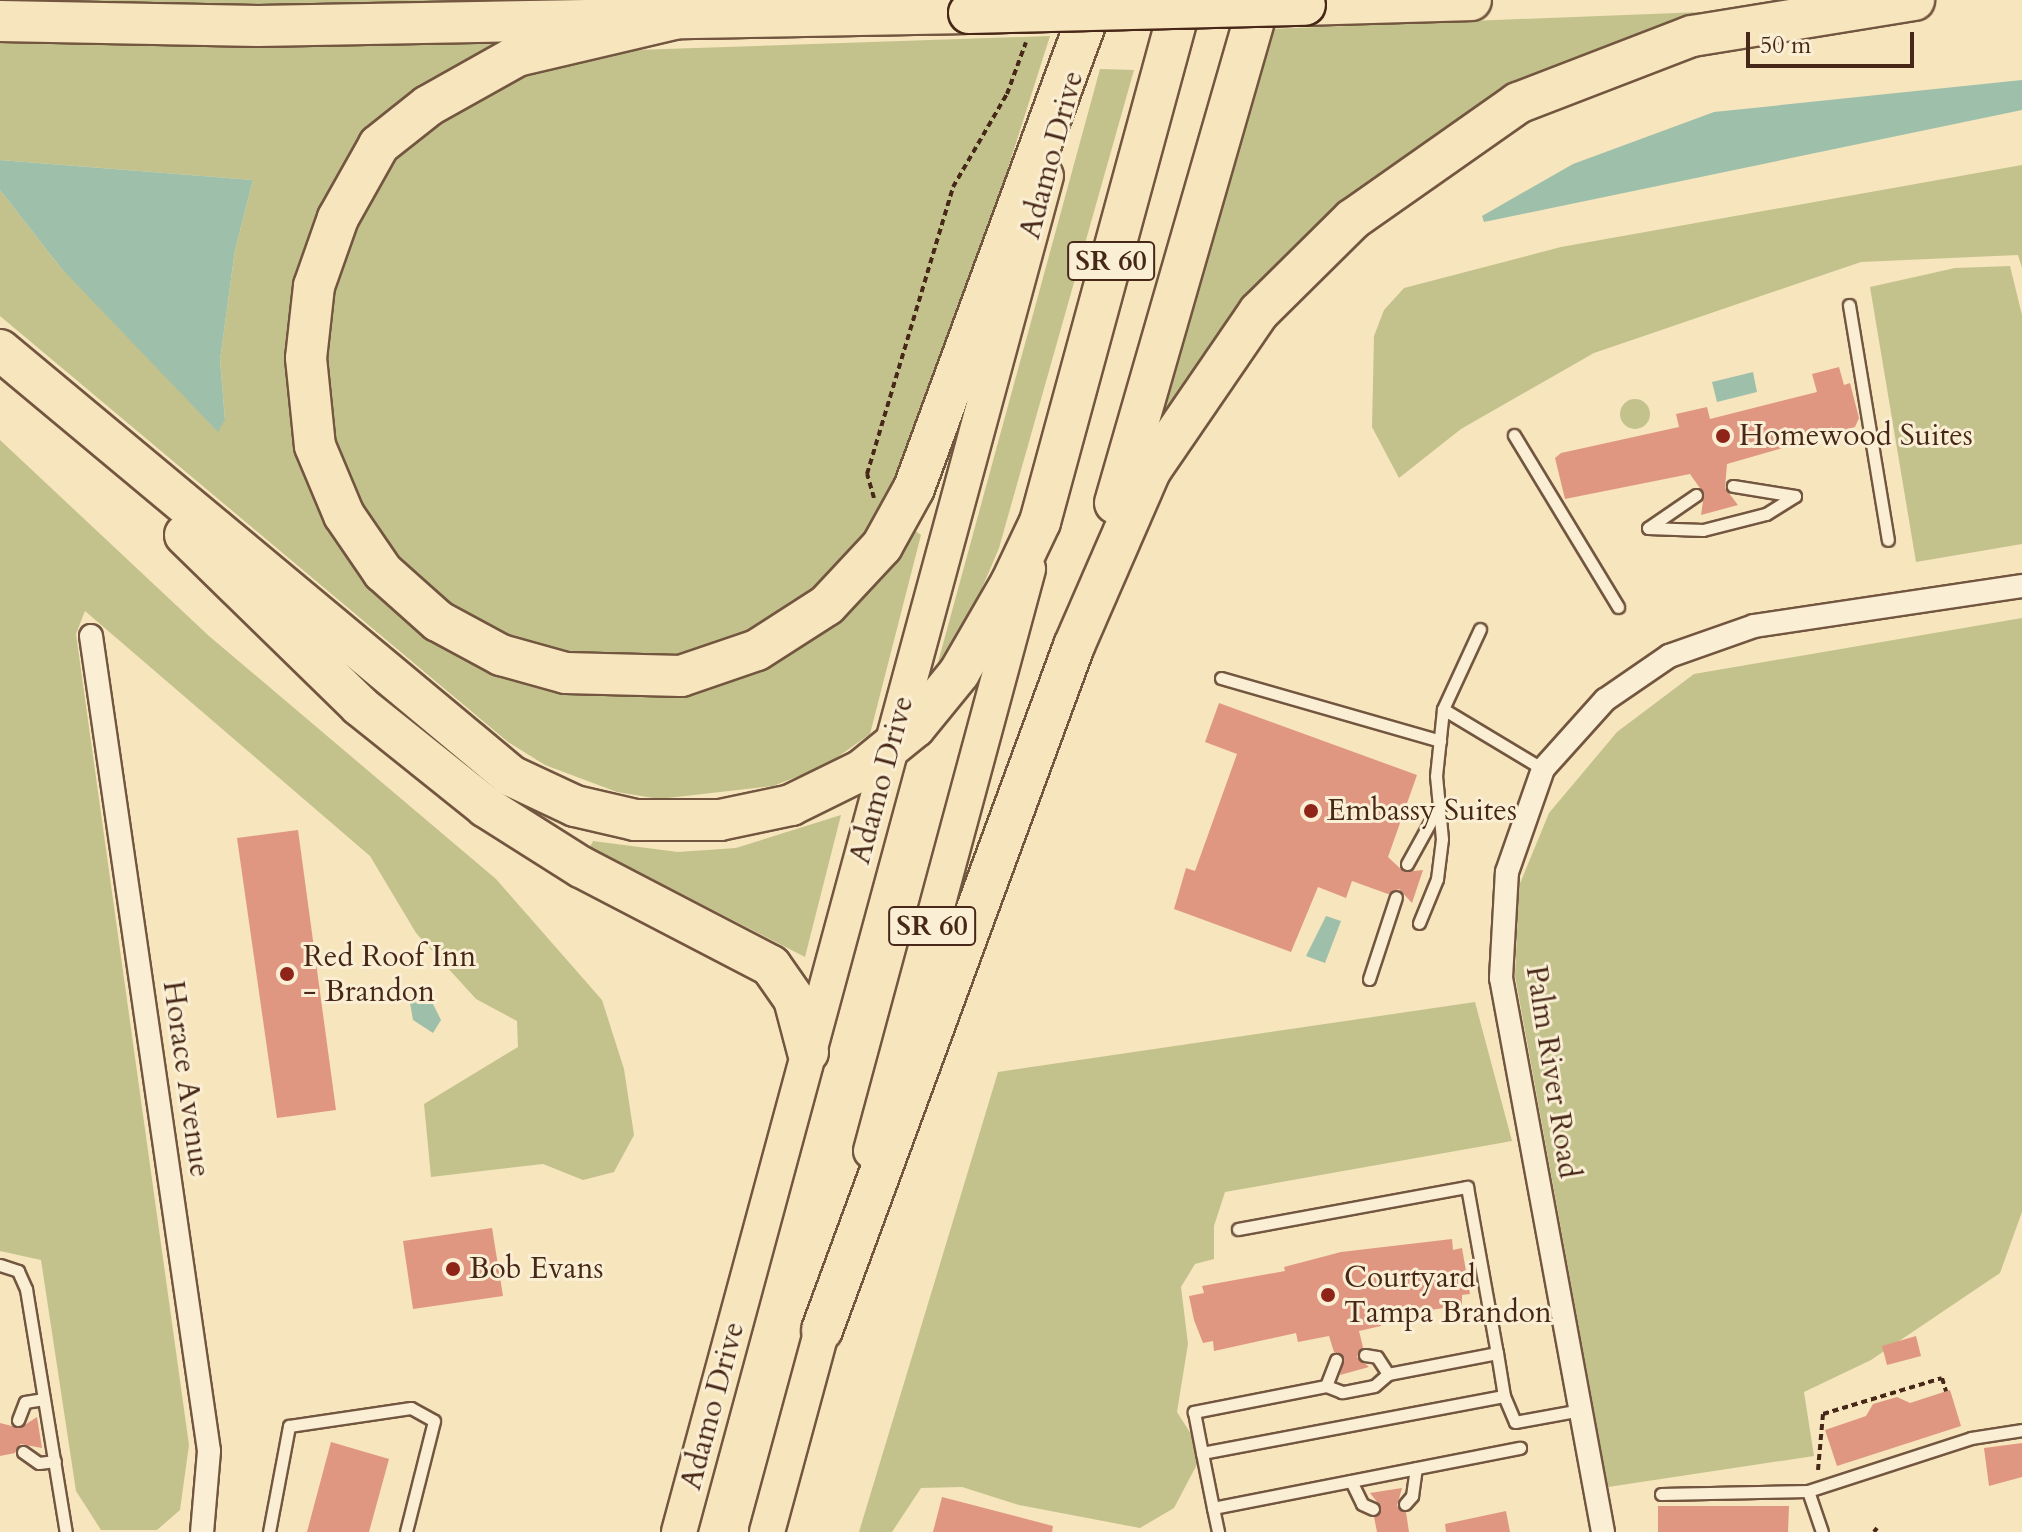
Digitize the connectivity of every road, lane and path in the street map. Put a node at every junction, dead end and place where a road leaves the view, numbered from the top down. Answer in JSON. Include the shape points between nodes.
{"nodes":[{"id":1,"x":1182,"y":0,"type":"edge"},
{"id":2,"x":1260,"y":0,"type":"edge"},
{"id":3,"x":1471,"y":0,"type":"edge"},
{"id":4,"x":1914,"y":0,"type":"edge"},
{"id":5,"x":1090,"y":15,"type":"edge"},
{"id":6,"x":687,"y":16,"type":"junction"},
{"id":7,"x":0,"y":21,"type":"edge"},
{"id":8,"x":1022,"y":57,"type":"dead end"},
{"id":9,"x":1849,"y":305,"type":"dead end"},
{"id":10,"x":2,"y":352,"type":"edge"},
{"id":11,"x":1514,"y":435,"type":"dead end"},
{"id":12,"x":1733,"y":486,"type":"dead end"},
{"id":13,"x":1696,"y":495,"type":"dead end"},
{"id":14,"x":878,"y":512,"type":"dead end"},
{"id":15,"x":1040,"y":522,"type":"junction"},
{"id":16,"x":1888,"y":540,"type":"dead end"},
{"id":17,"x":2022,"y":586,"type":"edge"},
{"id":18,"x":1618,"y":607,"type":"dead end"},
{"id":19,"x":1480,"y":629,"type":"dead end"},
{"id":20,"x":91,"y":636,"type":"dead end"},
{"id":21,"x":1074,"y":646,"type":"junction"},
{"id":22,"x":1221,"y":678,"type":"dead end"},
{"id":23,"x":1443,"y":709,"type":"junction"},
{"id":24,"x":1440,"y":741,"type":"junction"},
{"id":25,"x":891,"y":749,"type":"junction"},
{"id":26,"x":1543,"y":769,"type":"junction"},
{"id":27,"x":1439,"y":806,"type":"junction"},
{"id":28,"x":1407,"y":864,"type":"dead end"},
{"id":29,"x":1396,"y":897,"type":"dead end"},
{"id":30,"x":1419,"y":923,"type":"dead end"},
{"id":31,"x":1369,"y":979,"type":"dead end"},
{"id":32,"x":808,"y":1052,"type":"junction"},
{"id":33,"x":1238,"y":1229,"type":"dead end"},
{"id":34,"x":0,"y":1265,"type":"edge"},
{"id":35,"x":822,"y":1330,"type":"junction"},
{"id":36,"x":1497,"y":1353,"type":"junction"},
{"id":37,"x":1365,"y":1355,"type":"dead end"},
{"id":38,"x":1336,"y":1360,"type":"dead end"},
{"id":39,"x":1388,"y":1374,"type":"junction"},
{"id":40,"x":1326,"y":1386,"type":"junction"},
{"id":41,"x":1946,"y":1391,"type":"dead end"},
{"id":42,"x":1504,"y":1396,"type":"junction"},
{"id":43,"x":44,"y":1399,"type":"junction"},
{"id":44,"x":1581,"y":1410,"type":"junction"},
{"id":45,"x":18,"y":1420,"type":"dead end"},
{"id":46,"x":2022,"y":1430,"type":"edge"},
{"id":47,"x":1520,"y":1448,"type":"dead end"},
{"id":48,"x":23,"y":1452,"type":"dead end"},
{"id":49,"x":1202,"y":1453,"type":"junction"},
{"id":50,"x":55,"y":1461,"type":"junction"},
{"id":51,"x":1416,"y":1468,"type":"junction"},
{"id":52,"x":1351,"y":1481,"type":"junction"},
{"id":53,"x":1812,"y":1489,"type":"junction"},
{"id":54,"x":1661,"y":1494,"type":"dead end"},
{"id":55,"x":1405,"y":1504,"type":"dead end"},
{"id":56,"x":1213,"y":1508,"type":"junction"},
{"id":57,"x":1373,"y":1509,"type":"dead end"},
{"id":58,"x":66,"y":1532,"type":"edge"},
{"id":59,"x":202,"y":1532,"type":"edge"},
{"id":60,"x":269,"y":1532,"type":"edge"},
{"id":61,"x":406,"y":1532,"type":"edge"},
{"id":62,"x":679,"y":1532,"type":"edge"},
{"id":63,"x":767,"y":1532,"type":"edge"},
{"id":64,"x":1218,"y":1532,"type":"edge"},
{"id":65,"x":1603,"y":1532,"type":"edge"},
{"id":66,"x":1822,"y":1532,"type":"edge"}],
"edges":[{"from":1,"to":15,"type":"highway","number":"SR 60"},
{"from":2,"to":21,"type":"highway"},
{"from":3,"to":6,"type":"highway","bridge":true},
{"from":4,"to":21,"type":"highway","via":[[1744,24],[1602,67],[1518,103],[1353,219],[1259,312],[1206,385],[1150,471]]},
{"from":5,"to":6,"type":"highway","via":[[1005,228],[914,488],[882,546],[827,605],[757,650],[681,676],[566,673],[501,655],[438,621],[383,572],[344,515],[315,446],[306,358],[314,286],[338,218],[379,145],[428,106],[517,56]]},
{"from":5,"to":25,"type":"main road","name":"Adamo Drive","number":"SR 60"},
{"from":6,"to":7,"type":"highway","via":[[258,26]]},
{"from":8,"to":14,"type":"path","via":[[953,187],[867,474]]},
{"from":9,"to":16,"type":"lane"},
{"from":10,"to":25,"type":"highway","via":[[454,733],[541,792],[635,820],[720,820],[791,805]]},
{"from":10,"to":32,"type":"highway","via":[[282,633],[407,746],[570,860],[771,966],[794,999]]},
{"from":11,"to":18,"type":"lane"},
{"from":12,"to":13,"type":"lane","via":[[1795,496],[1766,514],[1703,530],[1648,528]]},
{"from":15,"to":25,"type":"highway","via":[[959,673]]},
{"from":15,"to":35,"type":"main road","number":"SR 60"},
{"from":17,"to":26,"type":"street","name":"Palm River Road","via":[[1754,626],[1669,656],[1605,700]]},
{"from":19,"to":23,"type":"lane"},
{"from":20,"to":59,"type":"street","name":"Horace Avenue","via":[[209,1451]]},
{"from":21,"to":35,"type":"highway"},
{"from":22,"to":24,"type":"lane"},
{"from":23,"to":24,"type":"lane"},
{"from":23,"to":26,"type":"lane"},
{"from":24,"to":27,"type":"lane"},
{"from":25,"to":32,"type":"main road","name":"Adamo Drive","number":"SR 60"},
{"from":26,"to":44,"type":"street","name":"Palm River Road","via":[[1507,872],[1501,978]]},
{"from":27,"to":28,"type":"lane"},
{"from":27,"to":30,"type":"lane","via":[[1437,879]]},
{"from":29,"to":31,"type":"lane"},
{"from":32,"to":62,"type":"main road","name":"Adamo Drive","number":"SR 60"},
{"from":33,"to":36,"type":"lane","via":[[1467,1187]]},
{"from":34,"to":43,"type":"lane","via":[[12,1266],[23,1279]]},
{"from":35,"to":63,"type":"main road","number":"SR 60"},
{"from":36,"to":39,"type":"lane"},
{"from":36,"to":42,"type":"lane"},
{"from":37,"to":39,"type":"lane","via":[[1377,1357]]},
{"from":38,"to":40,"type":"lane"},
{"from":39,"to":40,"type":"lane","via":[[1374,1386],[1342,1392]]},
{"from":40,"to":49,"type":"lane","via":[[1194,1412]]},
{"from":41,"to":53,"type":"path","via":[[1942,1378],[1823,1414]]},
{"from":42,"to":44,"type":"lane","via":[[1515,1422]]},
{"from":42,"to":49,"type":"lane"},
{"from":43,"to":45,"type":"lane","via":[[25,1402]]},
{"from":43,"to":50,"type":"lane"},
{"from":44,"to":65,"type":"street","name":"Palm River Road"},
{"from":46,"to":53,"type":"lane","via":[[1971,1438]]},
{"from":47,"to":51,"type":"lane"},
{"from":48,"to":50,"type":"lane","via":[[39,1463]]},
{"from":49,"to":56,"type":"lane"},
{"from":50,"to":58,"type":"lane"},
{"from":51,"to":52,"type":"lane"},
{"from":51,"to":55,"type":"lane","via":[[1412,1496]]},
{"from":52,"to":56,"type":"lane"},
{"from":52,"to":57,"type":"lane","via":[[1362,1504]]},
{"from":53,"to":54,"type":"lane"},
{"from":53,"to":66,"type":"lane"},
{"from":56,"to":64,"type":"lane"},
{"from":60,"to":61,"type":"lane","via":[[289,1426],[411,1408],[434,1421]]}]}
